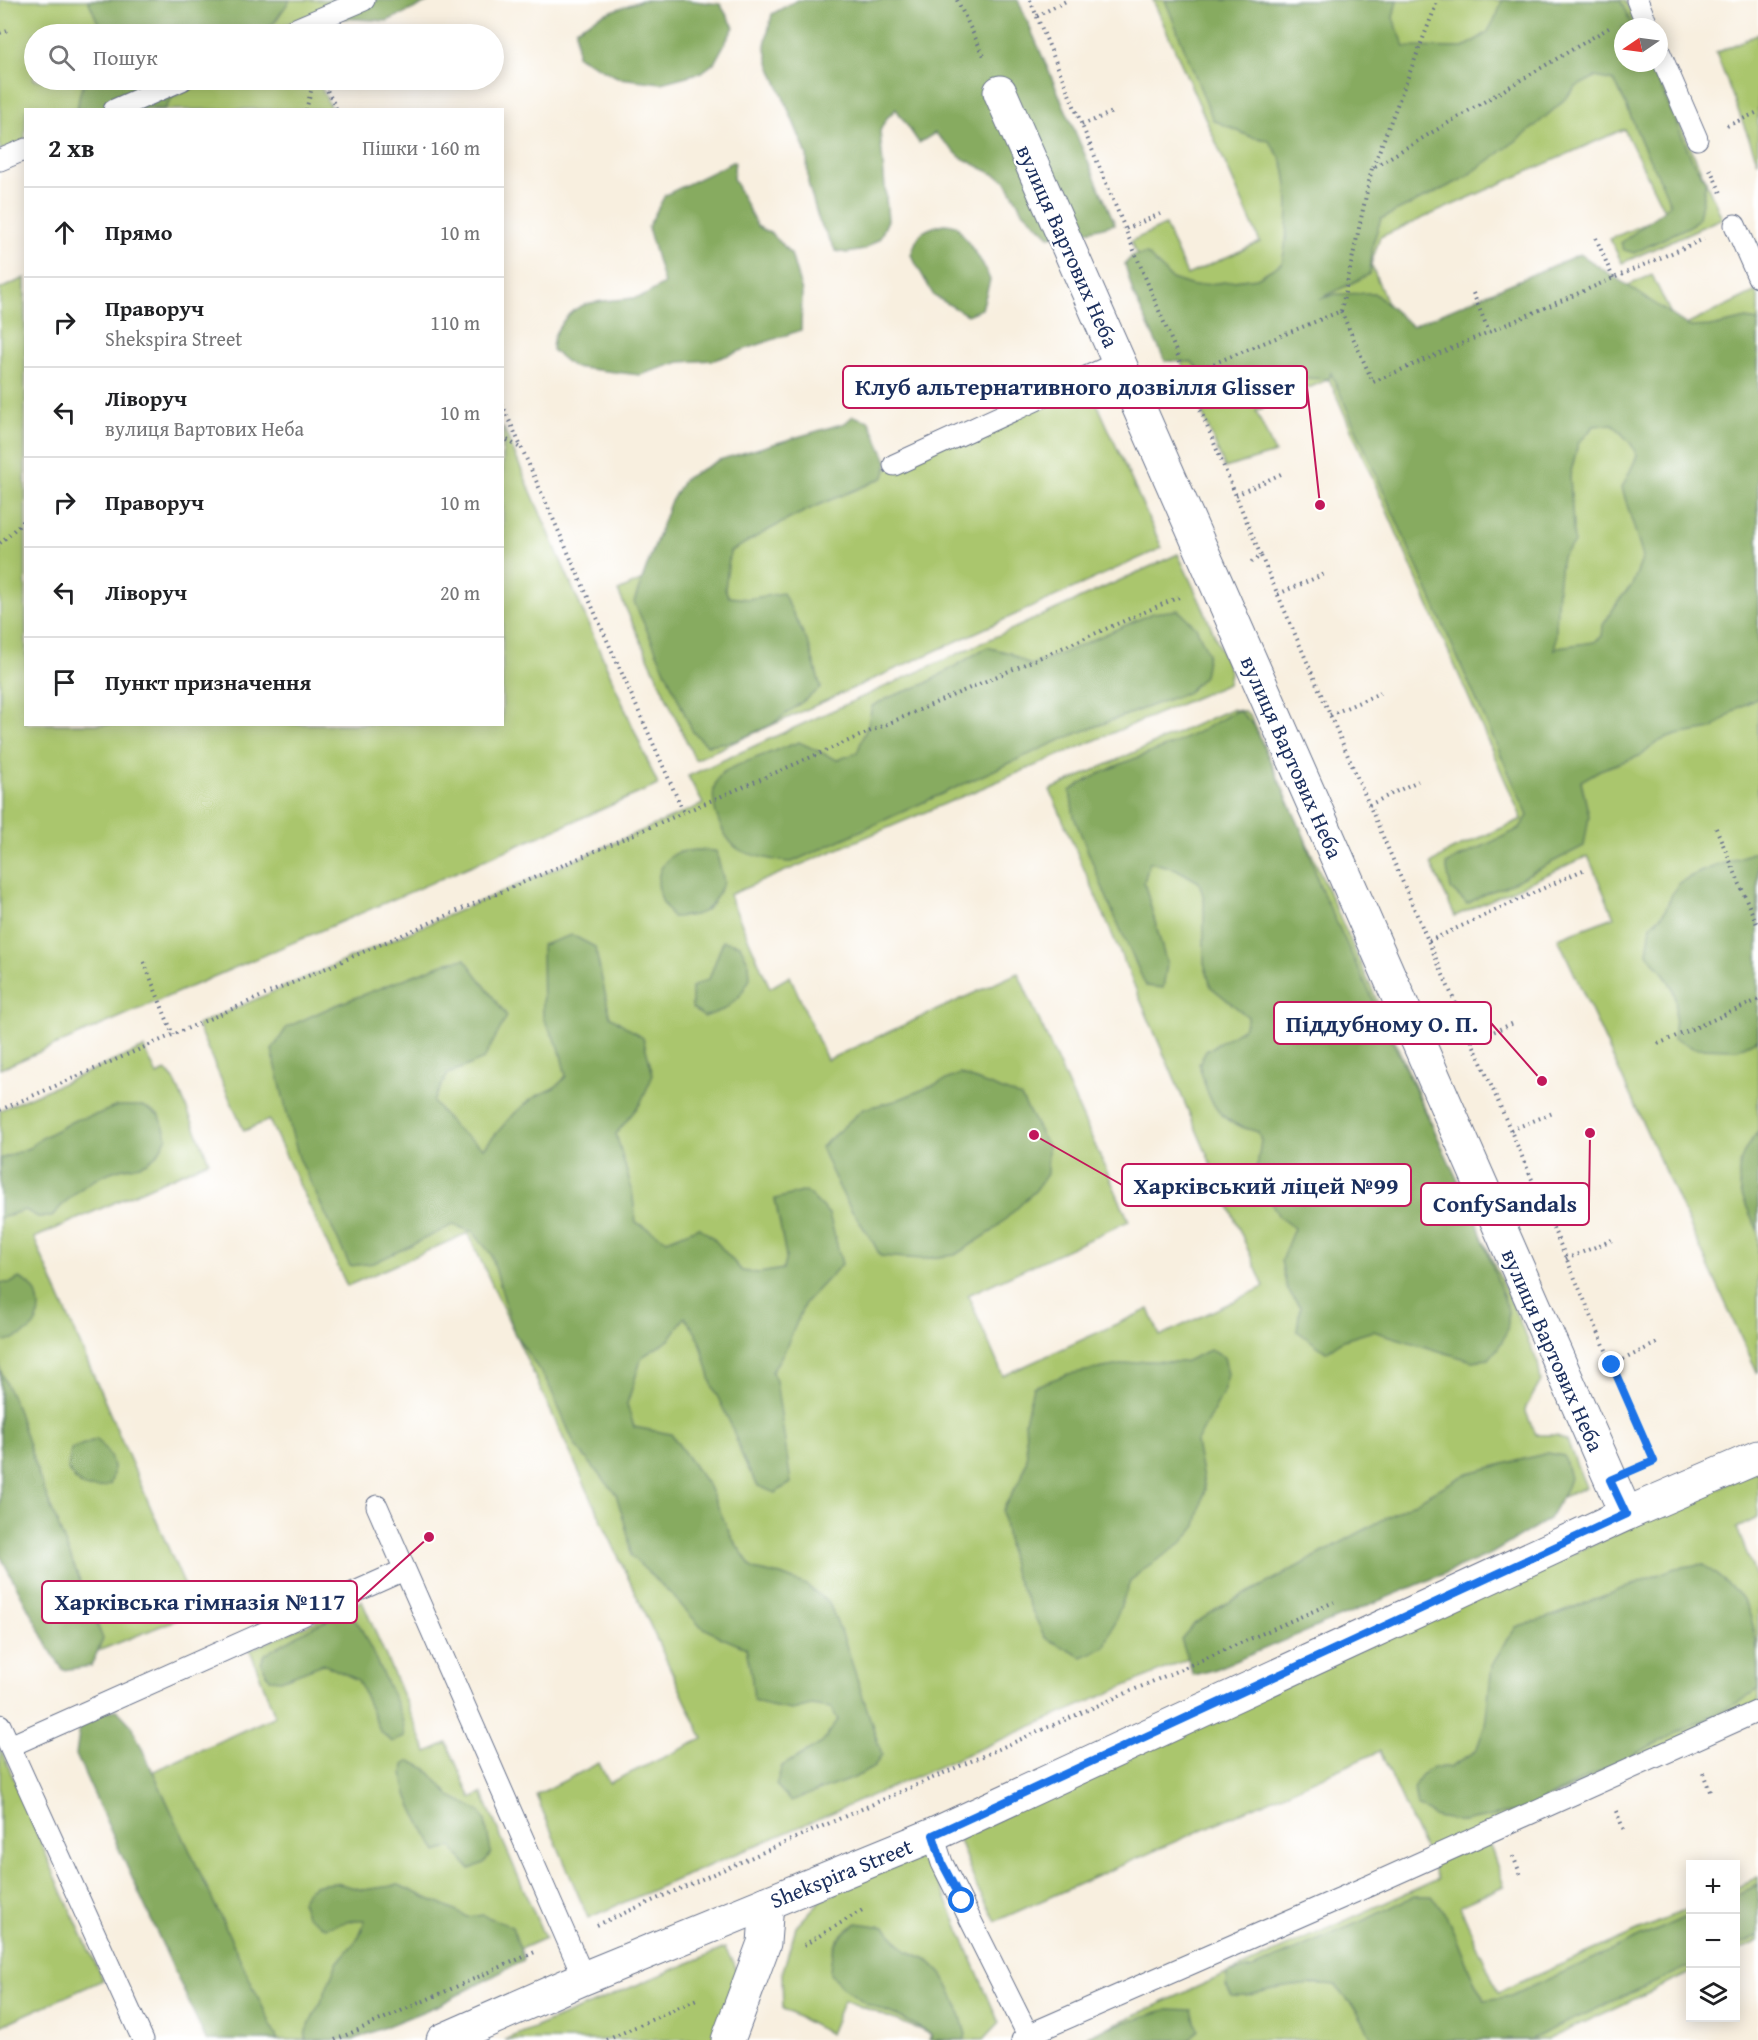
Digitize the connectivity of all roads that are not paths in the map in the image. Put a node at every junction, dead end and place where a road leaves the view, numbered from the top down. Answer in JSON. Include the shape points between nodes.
{"nodes":[{"id":1,"x":364,"y":0,"type":"edge"},
{"id":2,"x":308,"y":24,"type":"edge"},
{"id":3,"x":1668,"y":72,"type":"edge"},
{"id":4,"x":159,"y":90,"type":"edge"},
{"id":5,"x":1000,"y":92,"type":"road end"},
{"id":6,"x":119,"y":108,"type":"edge"},
{"id":7,"x":1697,"y":139,"type":"road end"},
{"id":8,"x":24,"y":150,"type":"edge"},
{"id":9,"x":0,"y":160,"type":"edge"},
{"id":10,"x":1735,"y":225,"type":"road end"},
{"id":11,"x":1758,"y":277,"type":"edge"},
{"id":12,"x":1119,"y":362,"type":"junction"},
{"id":13,"x":894,"y":465,"type":"dead end"},
{"id":14,"x":1758,"y":1457,"type":"edge"},
{"id":15,"x":377,"y":1506,"type":"dead end"},
{"id":16,"x":1626,"y":1514,"type":"junction"},
{"id":17,"x":404,"y":1570,"type":"junction"},
{"id":18,"x":1758,"y":1711,"type":"edge"},
{"id":19,"x":0,"y":1725,"type":"edge"},
{"id":20,"x":10,"y":1746,"type":"junction"},
{"id":21,"x":933,"y":1835,"type":"junction"},
{"id":22,"x":766,"y":1904,"type":"junction"},
{"id":23,"x":584,"y":1978,"type":"junction"},
{"id":24,"x":1025,"y":2038,"type":"edge"},
{"id":25,"x":143,"y":2040,"type":"edge"},
{"id":26,"x":443,"y":2040,"type":"edge"},
{"id":27,"x":728,"y":2040,"type":"edge"}],
"edges":[{"from":1,"to":2,"type":"lane"},
{"from":3,"to":7,"type":"lane"},
{"from":4,"to":6,"type":"lane"},
{"from":5,"to":12,"type":"street","name":"вулиця Вартових Неба"},
{"from":8,"to":9,"type":"lane"},
{"from":10,"to":11,"type":"lane"},
{"from":12,"to":13,"type":"lane"},
{"from":12,"to":16,"type":"street","name":"вулиця Вартових Неба"},
{"from":14,"to":16,"type":"street","name":"Shekspira Street"},
{"from":15,"to":17,"type":"lane"},
{"from":16,"to":21,"type":"street","name":"Shekspira Street"},
{"from":17,"to":20,"type":"lane"},
{"from":17,"to":23,"type":"lane"},
{"from":18,"to":24,"type":"lane"},
{"from":19,"to":20,"type":"lane"},
{"from":20,"to":25,"type":"lane"},
{"from":21,"to":22,"type":"street","name":"Shekspira Street"},
{"from":21,"to":24,"type":"lane","via":[[942,1863]]},
{"from":22,"to":23,"type":"street","name":"Shekspira Street"},
{"from":22,"to":27,"type":"street","via":[[764,1943]]},
{"from":23,"to":26,"type":"street","name":"Shekspira Street"}]}
